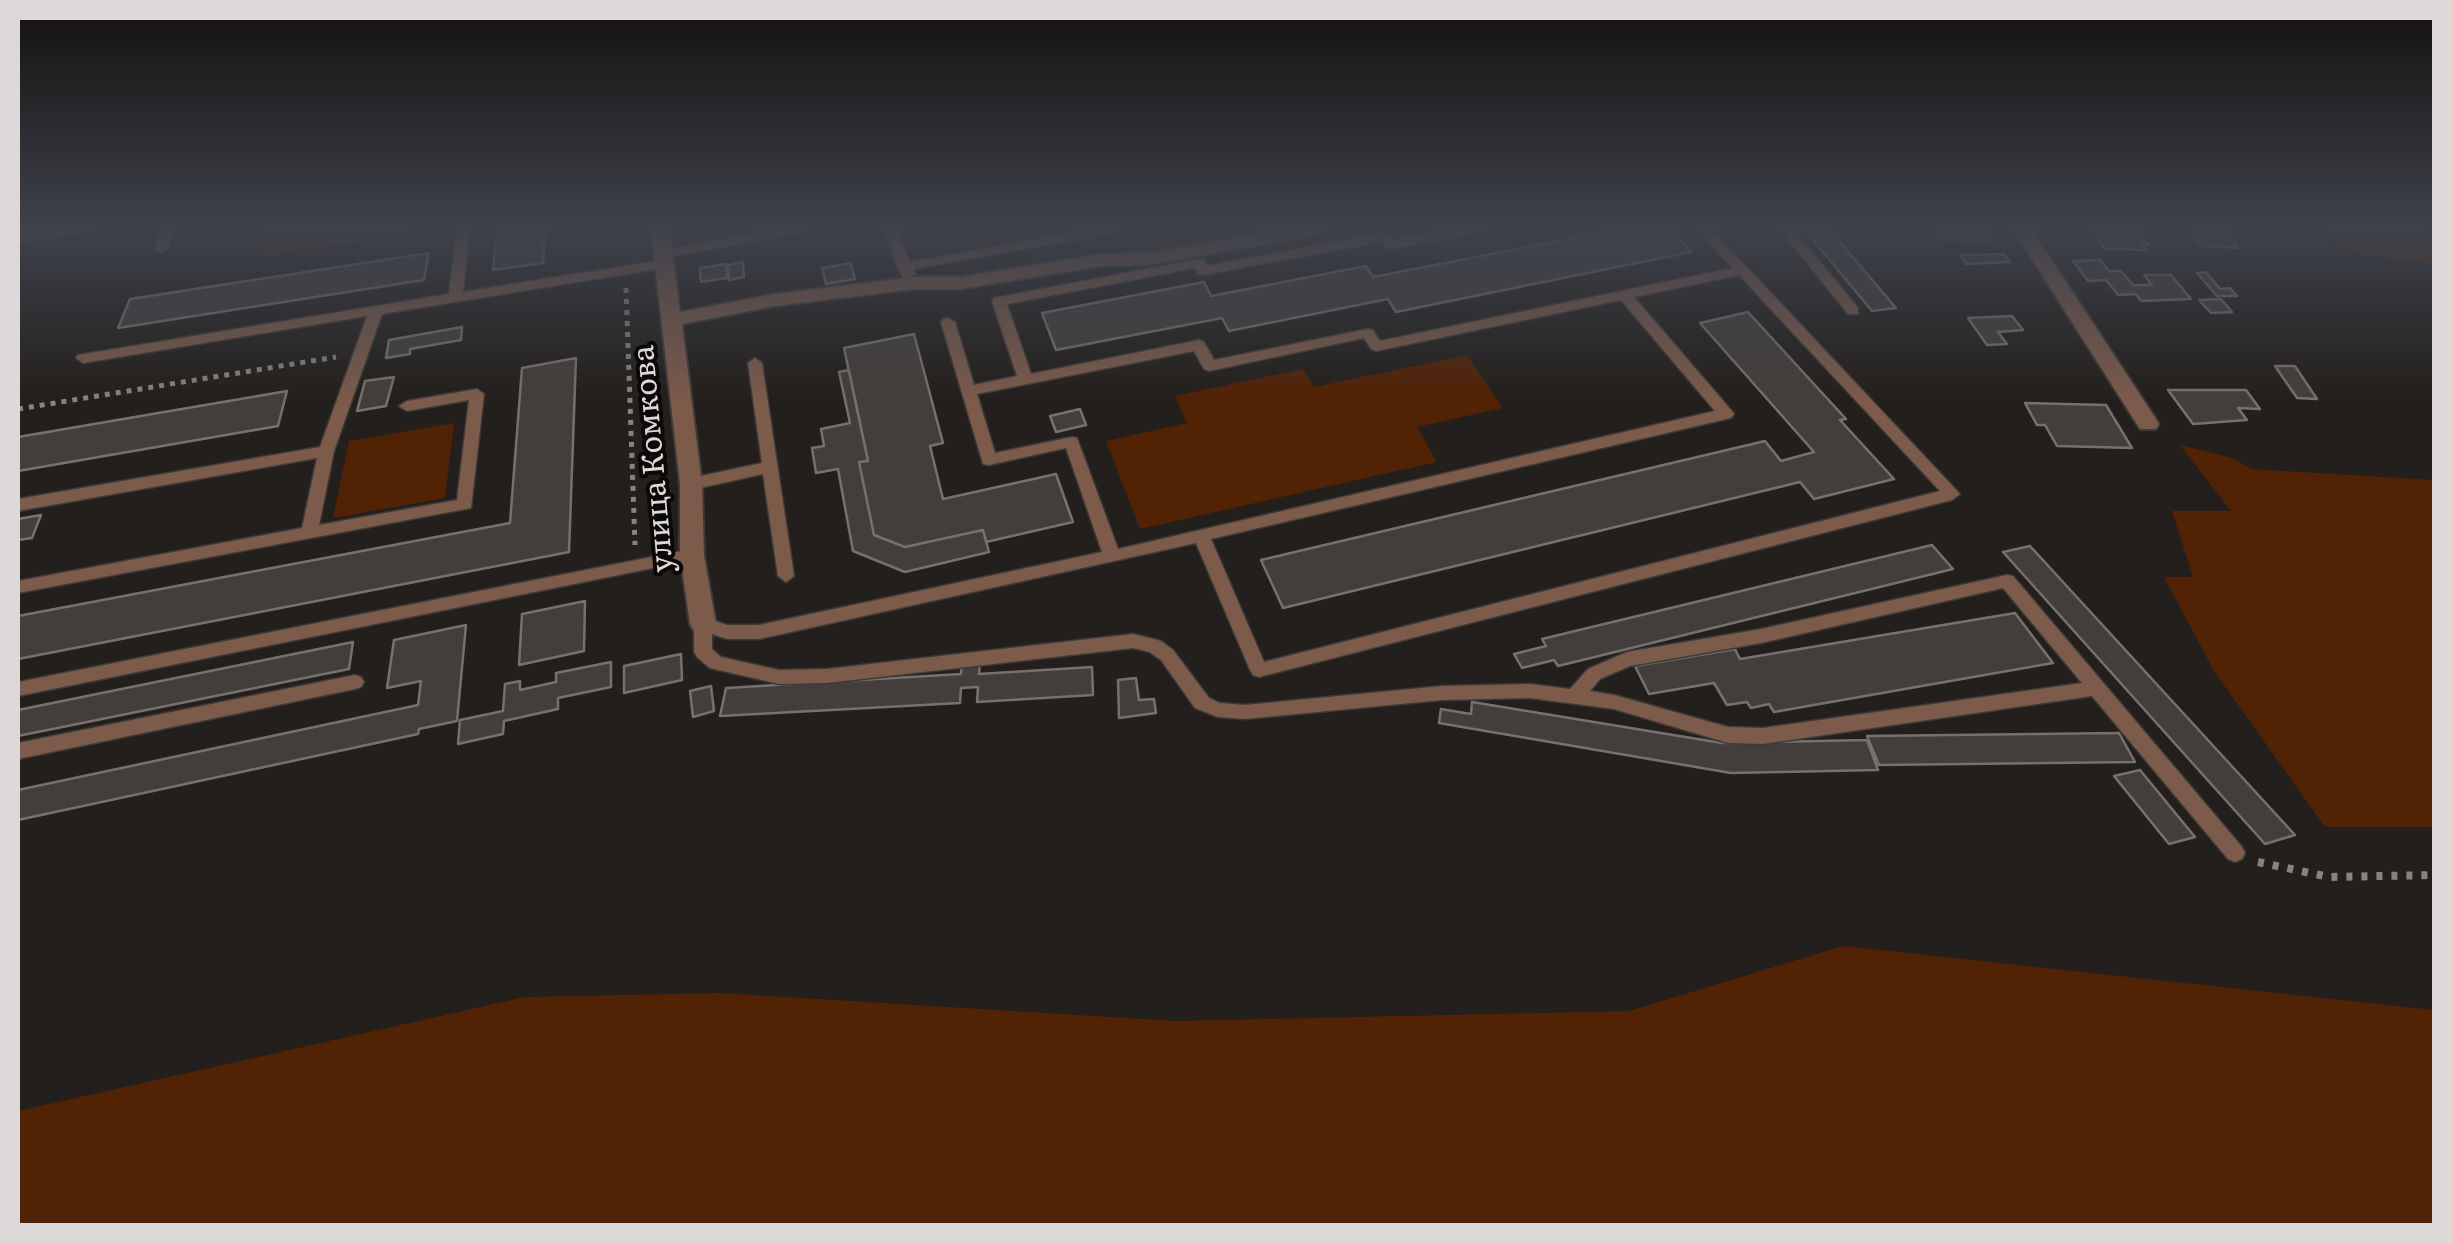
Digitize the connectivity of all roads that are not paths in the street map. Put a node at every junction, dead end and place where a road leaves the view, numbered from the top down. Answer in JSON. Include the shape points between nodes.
{"nodes":[{"id":1,"x":456,"y":287,"type":"edge"},
{"id":2,"x":525,"y":287,"type":"edge"},
{"id":3,"x":666,"y":287,"type":"edge"},
{"id":4,"x":845,"y":287,"type":"edge"},
{"id":5,"x":1074,"y":287,"type":"edge"},
{"id":6,"x":1664,"y":287,"type":"edge"},
{"id":7,"x":1760,"y":287,"type":"edge"},
{"id":8,"x":1833,"y":287,"type":"edge"},
{"id":9,"x":2059,"y":287,"type":"edge"},
{"id":10,"x":1626,"y":295,"type":"junction"},
{"id":11,"x":455,"y":299,"type":"junction"},
{"id":12,"x":1853,"y":311,"type":"dead end"},
{"id":13,"x":376,"y":312,"type":"junction"},
{"id":14,"x":670,"y":320,"type":"junction"},
{"id":15,"x":948,"y":322,"type":"dead end"},
{"id":16,"x":83,"y":358,"type":"dead end"},
{"id":17,"x":756,"y":363,"type":"dead end"},
{"id":18,"x":1026,"y":380,"type":"junction"},
{"id":19,"x":968,"y":391,"type":"junction"},
{"id":20,"x":407,"y":406,"type":"dead end"},
{"id":21,"x":2148,"y":424,"type":"dead end"},
{"id":22,"x":326,"y":451,"type":"junction"},
{"id":23,"x":770,"y":467,"type":"junction"},
{"id":24,"x":692,"y":484,"type":"junction"},
{"id":25,"x":18,"y":505,"type":"edge"},
{"id":26,"x":309,"y":532,"type":"junction"},
{"id":27,"x":1201,"y":536,"type":"junction"},
{"id":28,"x":692,"y":555,"type":"junction"},
{"id":29,"x":1112,"y":556,"type":"junction"},
{"id":30,"x":786,"y":576,"type":"dead end"},
{"id":31,"x":18,"y":587,"type":"edge"},
{"id":32,"x":703,"y":624,"type":"junction"},
{"id":33,"x":355,"y":682,"type":"dead end"},
{"id":34,"x":2095,"y":688,"type":"junction"},
{"id":35,"x":18,"y":689,"type":"edge"},
{"id":36,"x":1576,"y":695,"type":"junction"},
{"id":37,"x":18,"y":751,"type":"edge"},
{"id":38,"x":2234,"y":853,"type":"road end"}],
"edges":[{"from":1,"to":11,"type":"lane"},
{"from":2,"to":11,"type":"lane"},
{"from":3,"to":14,"type":"street","name":"улица Комкова"},
{"from":4,"to":14,"type":"street"},
{"from":5,"to":18,"type":"lane","via":[[1000,301]]},
{"from":6,"to":10,"type":"lane"},
{"from":7,"to":27,"type":"lane","via":[[1952,494],[1259,670]]},
{"from":8,"to":12,"type":"lane"},
{"from":9,"to":21,"type":"street"},
{"from":10,"to":18,"type":"lane","via":[[1376,346],[1368,333],[1209,366],[1199,345]]},
{"from":10,"to":27,"type":"lane","via":[[1726,414]]},
{"from":11,"to":13,"type":"lane"},
{"from":13,"to":16,"type":"lane"},
{"from":13,"to":22,"type":"lane"},
{"from":14,"to":24,"type":"street","name":"улица Комкова"},
{"from":15,"to":19,"type":"lane"},
{"from":17,"to":23,"type":"lane"},
{"from":18,"to":19,"type":"lane"},
{"from":19,"to":29,"type":"lane","via":[[989,460],[1072,442]]},
{"from":20,"to":26,"type":"lane","via":[[477,394],[465,504]]},
{"from":22,"to":25,"type":"lane"},
{"from":22,"to":26,"type":"lane"},
{"from":23,"to":24,"type":"lane"},
{"from":23,"to":30,"type":"lane"},
{"from":24,"to":28,"type":"street","name":"улица Комкова"},
{"from":26,"to":31,"type":"lane"},
{"from":27,"to":29,"type":"lane"},
{"from":28,"to":32,"type":"street","name":"улица Комкова"},
{"from":28,"to":35,"type":"lane"},
{"from":29,"to":32,"type":"lane","via":[[759,632]]},
{"from":32,"to":36,"type":"lane","via":[[703,652],[716,663],[779,678],[1133,640],[1167,655],[1202,703],[1218,710],[1442,693]]},
{"from":33,"to":37,"type":"lane"},
{"from":34,"to":36,"type":"lane","via":[[1763,736],[1728,734]]},
{"from":34,"to":36,"type":"lane","via":[[2006,581],[1627,659],[1594,674]]},
{"from":34,"to":38,"type":"lane"}]}
